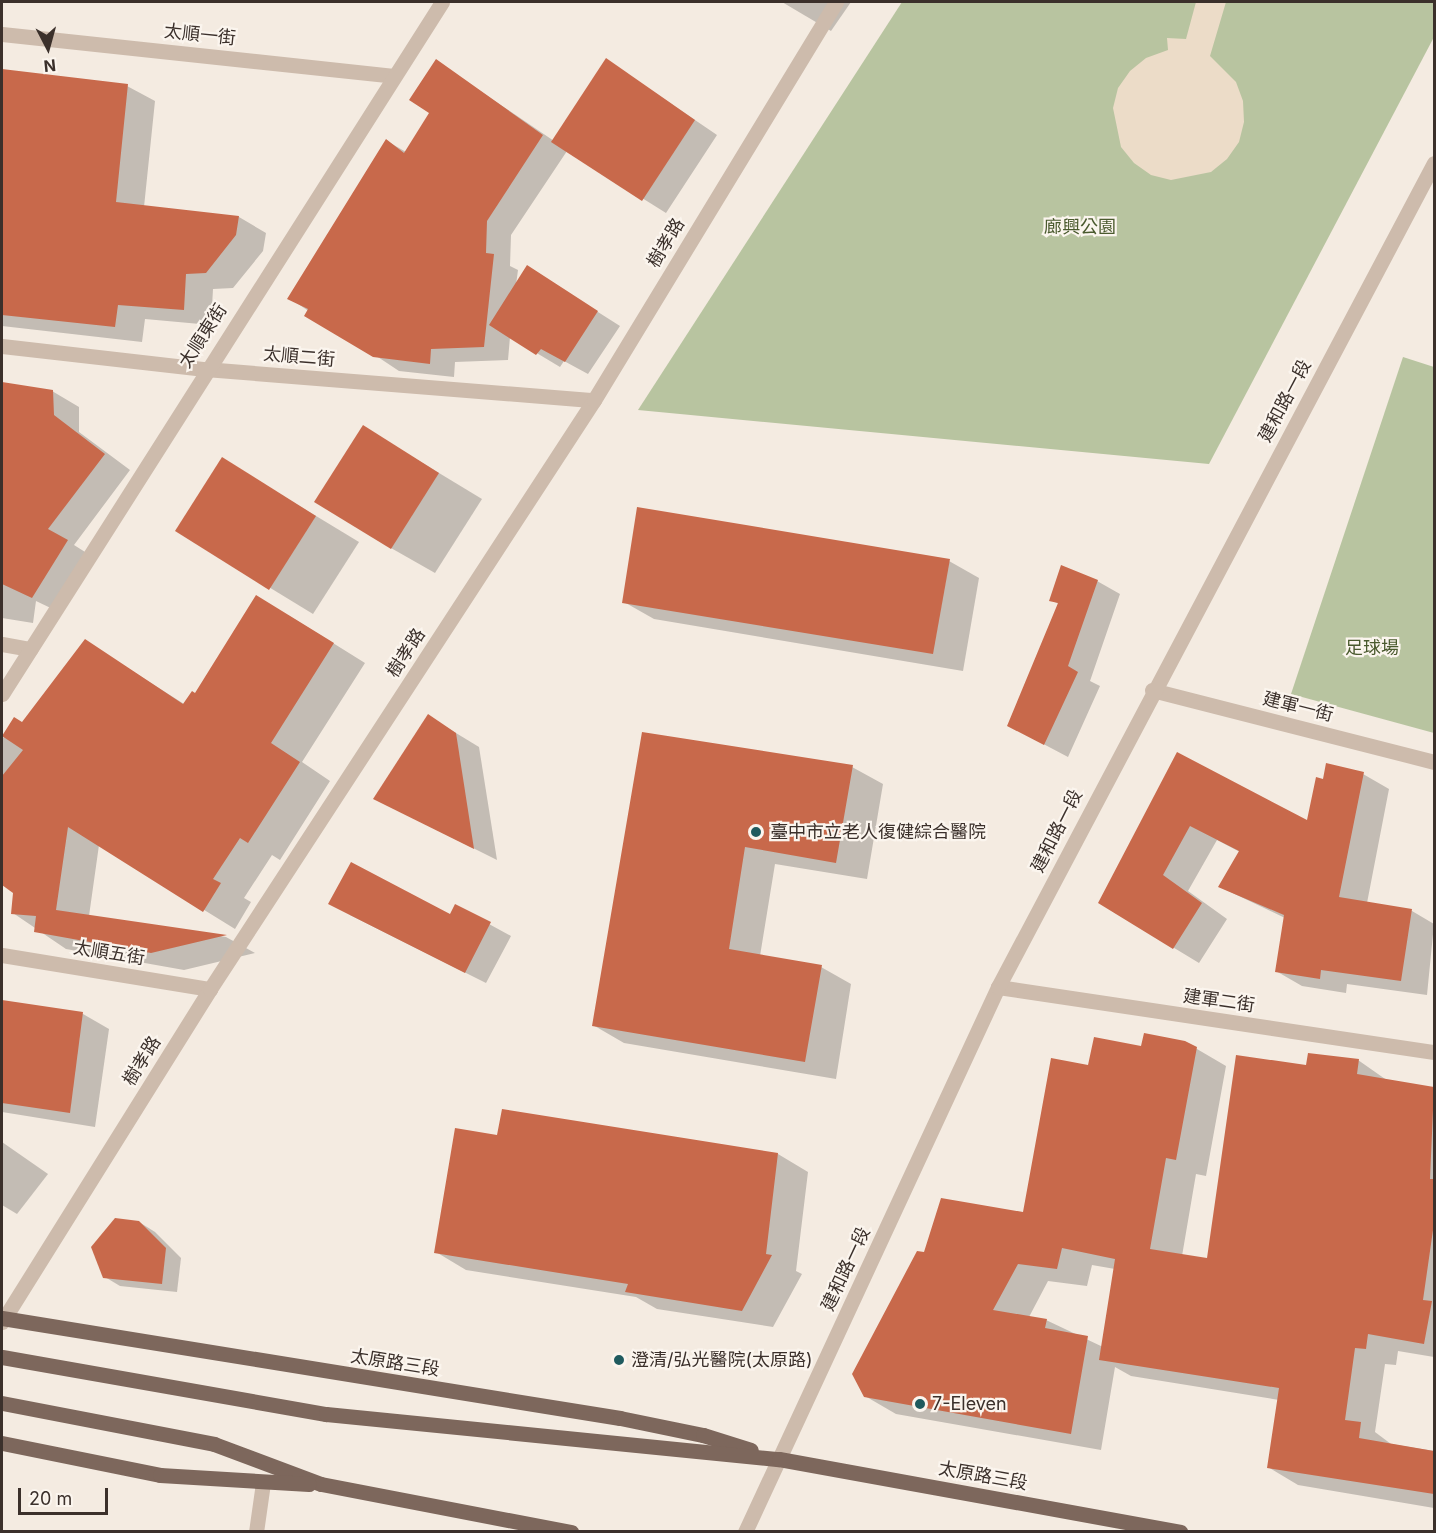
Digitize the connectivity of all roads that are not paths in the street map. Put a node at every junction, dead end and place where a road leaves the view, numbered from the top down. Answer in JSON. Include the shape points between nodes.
{"nodes":[{"id":1,"x":442,"y":2,"type":"edge"},
{"id":2,"x":836,"y":2,"type":"edge"},
{"id":3,"x":2,"y":34,"type":"edge"},
{"id":4,"x":394,"y":76,"type":"junction"},
{"id":5,"x":1434,"y":163,"type":"edge"},
{"id":6,"x":2,"y":346,"type":"edge"},
{"id":7,"x":205,"y":369,"type":"junction"},
{"id":8,"x":594,"y":400,"type":"junction"},
{"id":9,"x":2,"y":644,"type":"edge"},
{"id":10,"x":31,"y":649,"type":"junction"},
{"id":11,"x":1152,"y":690,"type":"junction"},
{"id":12,"x":2,"y":694,"type":"edge"},
{"id":13,"x":1434,"y":762,"type":"edge"},
{"id":14,"x":2,"y":955,"type":"edge"},
{"id":15,"x":998,"y":987,"type":"junction"},
{"id":16,"x":210,"y":989,"type":"junction"},
{"id":17,"x":1434,"y":1052,"type":"edge"},
{"id":18,"x":2,"y":1319,"type":"edge"},
{"id":19,"x":2,"y":1357,"type":"edge"},
{"id":20,"x":2,"y":1403,"type":"edge"},
{"id":21,"x":2,"y":1443,"type":"edge"},
{"id":22,"x":779,"y":1459,"type":"junction"},
{"id":23,"x":263,"y":1483,"type":"junction"},
{"id":24,"x":321,"y":1484,"type":"junction"},
{"id":25,"x":256,"y":1532,"type":"edge"},
{"id":26,"x":571,"y":1532,"type":"edge"},
{"id":27,"x":745,"y":1532,"type":"edge"},
{"id":28,"x":1180,"y":1532,"type":"edge"}],
"edges":[{"from":1,"to":4,"type":"street","name":"太順東街"},
{"from":2,"to":8,"type":"street","name":"樹孝路"},
{"from":3,"to":4,"type":"street","name":"太順一街"},
{"from":4,"to":7,"type":"street","name":"太順東街"},
{"from":5,"to":11,"type":"street","name":"建和路一段"},
{"from":6,"to":7,"type":"street","name":"太順二街"},
{"from":7,"to":8,"type":"street","name":"太順二街"},
{"from":7,"to":10,"type":"street","name":"太順東街"},
{"from":8,"to":16,"type":"street","name":"樹孝路"},
{"from":9,"to":10,"type":"street"},
{"from":10,"to":12,"type":"street","name":"太順東街"},
{"from":11,"to":13,"type":"street","name":"建軍一街"},
{"from":11,"to":15,"type":"street","name":"建和路一段"},
{"from":14,"to":16,"type":"street","name":"太順五街"},
{"from":15,"to":17,"type":"street","name":"建軍二街"},
{"from":15,"to":22,"type":"street","name":"建和路一段"},
{"from":16,"to":18,"type":"street","name":"樹孝路"},
{"from":18,"to":22,"type":"main road","name":"太原路三段","via":[[620,1418],[703,1435]]},
{"from":19,"to":22,"type":"main road","name":"太原路三段","via":[[326,1414]]},
{"from":20,"to":24,"type":"main road","via":[[214,1444]]},
{"from":21,"to":23,"type":"main road","via":[[160,1475]]},
{"from":22,"to":27,"type":"street","name":"建和路一段"},
{"from":22,"to":28,"type":"main road","name":"太原路三段"},
{"from":23,"to":24,"type":"main road"},
{"from":23,"to":25,"type":"street"},
{"from":24,"to":26,"type":"main road"}]}
